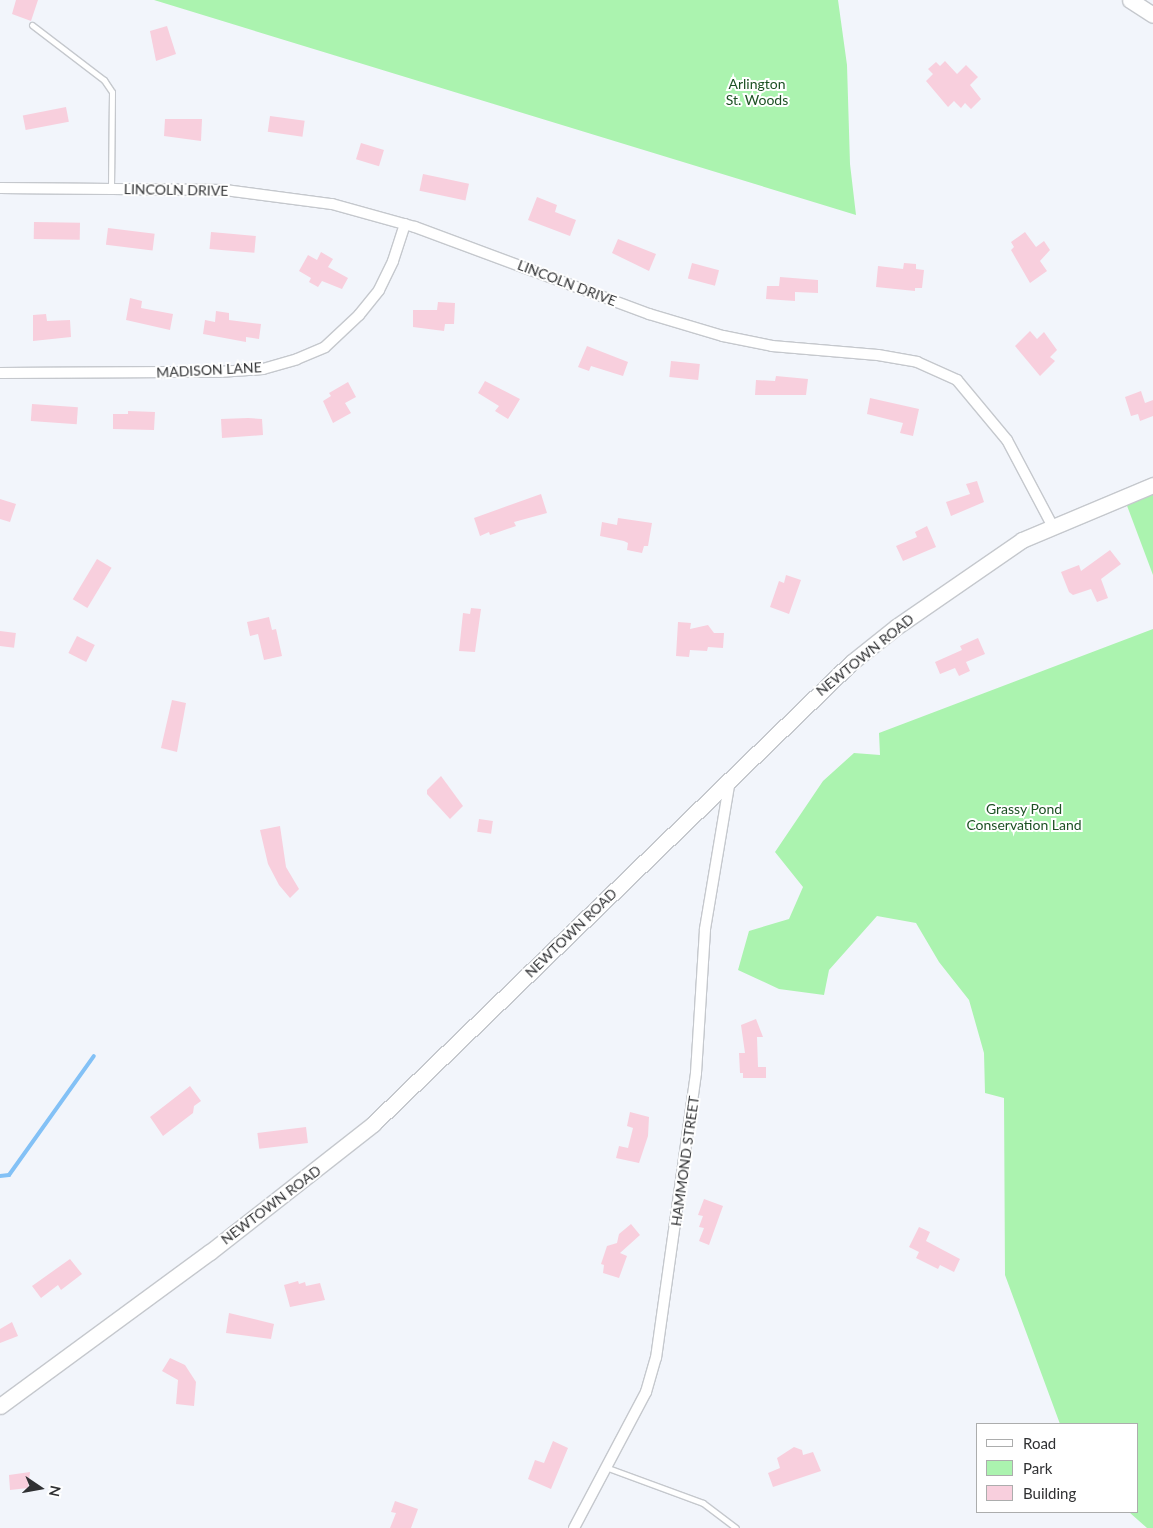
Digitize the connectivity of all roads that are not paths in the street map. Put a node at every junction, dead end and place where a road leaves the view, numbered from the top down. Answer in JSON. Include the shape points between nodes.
{"nodes":[{"id":1,"x":1130,"y":0,"type":"edge"},
{"id":2,"x":1153,"y":15,"type":"edge"},
{"id":3,"x":32,"y":25,"type":"dead end"},
{"id":4,"x":0,"y":188,"type":"edge"},
{"id":5,"x":111,"y":189,"type":"junction"},
{"id":6,"x":405,"y":224,"type":"junction"},
{"id":7,"x":0,"y":373,"type":"edge"},
{"id":8,"x":1153,"y":485,"type":"edge"},
{"id":9,"x":1053,"y":527,"type":"junction"},
{"id":10,"x":731,"y":777,"type":"junction"},
{"id":11,"x":0,"y":1406,"type":"edge"},
{"id":12,"x":608,"y":1468,"type":"junction"},
{"id":13,"x":574,"y":1528,"type":"edge"},
{"id":14,"x":736,"y":1528,"type":"edge"}],
"edges":[{"from":1,"to":2,"type":"street"},
{"from":3,"to":5,"type":"lane","via":[[104,80],[112,92]]},
{"from":4,"to":5,"type":"street","name":"LINCOLN DRIVE"},
{"from":5,"to":6,"type":"street","name":"LINCOLN DRIVE","via":[[225,190],[298,198]]},
{"from":6,"to":7,"type":"street","name":"MADISON LANE","via":[[393,261],[378,290],[359,315],[325,346],[297,359],[263,369],[219,372]]},
{"from":6,"to":9,"type":"street","name":"LINCOLN DRIVE","via":[[649,314],[723,336],[772,346],[878,355],[917,362],[956,380],[1007,440]]},
{"from":8,"to":9,"type":"street","name":"NEWTOWN ROAD"},
{"from":9,"to":10,"type":"street","name":"NEWTOWN ROAD","via":[[1022,540],[896,628],[809,701]]},
{"from":10,"to":11,"type":"street","name":"NEWTOWN ROAD","via":[[372,1124],[217,1246]]},
{"from":10,"to":12,"type":"street","name":"HAMMOND STREET","via":[[706,919],[696,1073],[656,1358],[646,1392]]},
{"from":12,"to":13,"type":"street","name":"HAMMOND STREET"},
{"from":12,"to":14,"type":"lane","via":[[703,1503]]}]}
